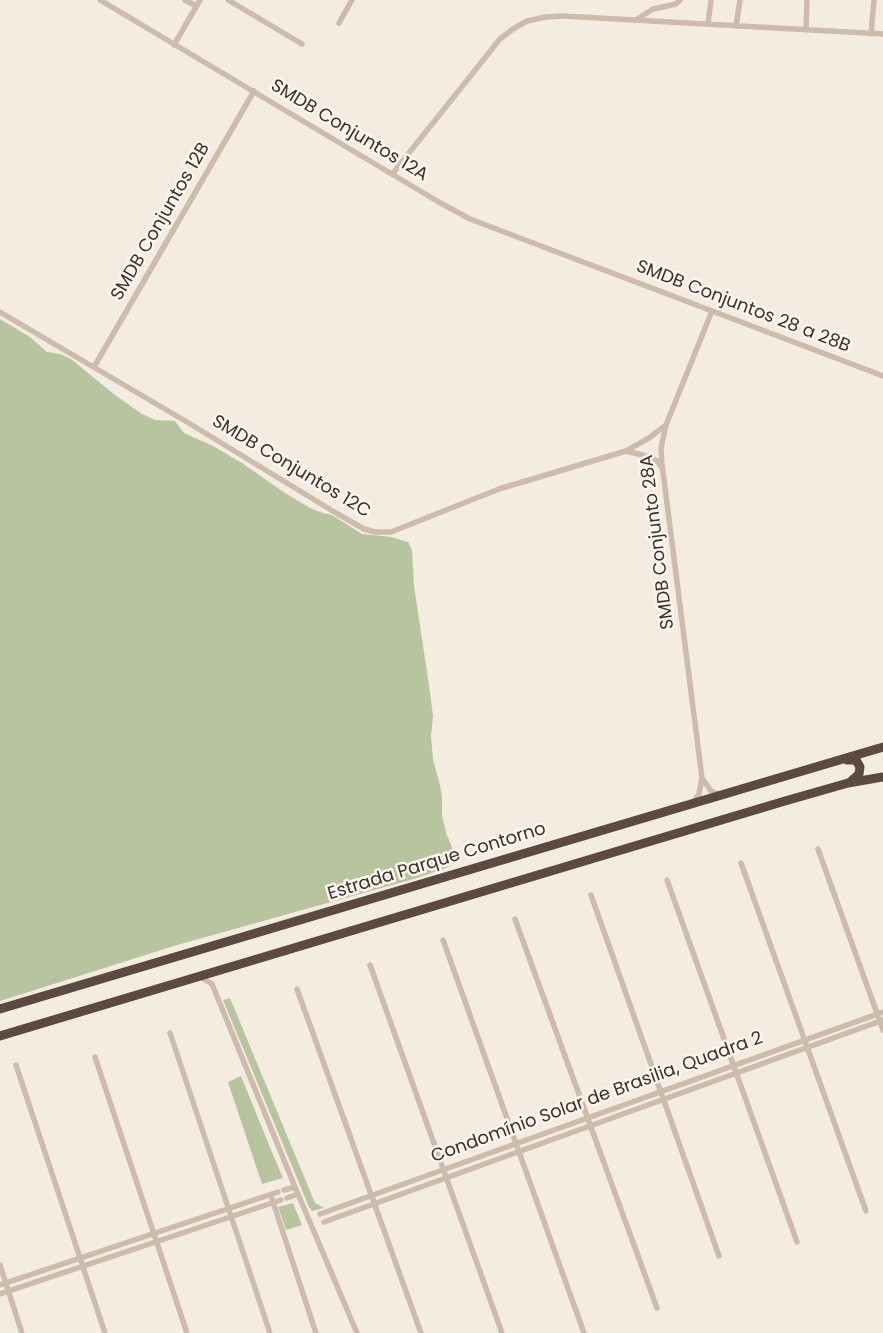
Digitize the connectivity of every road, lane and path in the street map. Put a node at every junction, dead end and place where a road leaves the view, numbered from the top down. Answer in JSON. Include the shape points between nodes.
{"nodes":[{"id":1,"x":100,"y":0,"type":"edge"},
{"id":2,"x":185,"y":0,"type":"edge"},
{"id":3,"x":200,"y":0,"type":"edge"},
{"id":4,"x":228,"y":0,"type":"edge"},
{"id":5,"x":352,"y":0,"type":"edge"},
{"id":6,"x":680,"y":0,"type":"edge"},
{"id":7,"x":711,"y":0,"type":"edge"},
{"id":8,"x":740,"y":0,"type":"edge"},
{"id":9,"x":807,"y":0,"type":"edge"},
{"id":10,"x":874,"y":0,"type":"edge"},
{"id":11,"x":196,"y":6,"type":"junction"},
{"id":12,"x":636,"y":20,"type":"junction"},
{"id":13,"x":339,"y":23,"type":"dead end"},
{"id":14,"x":708,"y":24,"type":"junction"},
{"id":15,"x":736,"y":26,"type":"junction"},
{"id":16,"x":806,"y":30,"type":"junction"},
{"id":17,"x":871,"y":34,"type":"junction"},
{"id":18,"x":883,"y":34,"type":"edge"},
{"id":19,"x":174,"y":44,"type":"junction"},
{"id":20,"x":302,"y":44,"type":"dead end"},
{"id":21,"x":254,"y":92,"type":"junction"},
{"id":22,"x":393,"y":174,"type":"junction"},
{"id":23,"x":593,"y":266,"type":"joint"},
{"id":24,"x":712,"y":311,"type":"junction"},
{"id":25,"x":0,"y":312,"type":"edge"},
{"id":26,"x":94,"y":367,"type":"junction"},
{"id":27,"x":883,"y":376,"type":"edge"},
{"id":28,"x":666,"y":425,"type":"junction"},
{"id":29,"x":626,"y":451,"type":"junction"},
{"id":30,"x":664,"y":472,"type":"junction"},
{"id":31,"x":883,"y":747,"type":"edge"},
{"id":32,"x":839,"y":760,"type":"junction"},
{"id":33,"x":883,"y":777,"type":"edge"},
{"id":34,"x":702,"y":778,"type":"junction"},
{"id":35,"x":848,"y":784,"type":"junction"},
{"id":36,"x":721,"y":796,"type":"junction"},
{"id":37,"x":693,"y":803,"type":"junction"},
{"id":38,"x":818,"y":849,"type":"dead end"},
{"id":39,"x":741,"y":863,"type":"dead end"},
{"id":40,"x":667,"y":880,"type":"dead end"},
{"id":41,"x":591,"y":895,"type":"dead end"},
{"id":42,"x":515,"y":919,"type":"dead end"},
{"id":43,"x":442,"y":940,"type":"dead end"},
{"id":44,"x":370,"y":965,"type":"dead end"},
{"id":45,"x":215,"y":971,"type":"junction"},
{"id":46,"x":199,"y":976,"type":"junction"},
{"id":47,"x":212,"y":984,"type":"junction"},
{"id":48,"x":297,"y":989,"type":"dead end"},
{"id":49,"x":0,"y":1009,"type":"edge"},
{"id":50,"x":880,"y":1013,"type":"edge"},
{"id":51,"x":881,"y":1021,"type":"edge"},
{"id":52,"x":883,"y":1030,"type":"edge"},
{"id":53,"x":170,"y":1033,"type":"dead end"},
{"id":54,"x":0,"y":1035,"type":"edge"},
{"id":55,"x":805,"y":1040,"type":"junction"},
{"id":56,"x":807,"y":1047,"type":"junction"},
{"id":57,"x":95,"y":1057,"type":"dead end"},
{"id":58,"x":16,"y":1065,"type":"dead end"},
{"id":59,"x":733,"y":1066,"type":"junction"},
{"id":60,"x":736,"y":1073,"type":"junction"},
{"id":61,"x":660,"y":1091,"type":"junction"},
{"id":62,"x":663,"y":1099,"type":"junction"},
{"id":63,"x":587,"y":1118,"type":"junction"},
{"id":64,"x":590,"y":1126,"type":"junction"},
{"id":65,"x":515,"y":1144,"type":"junction"},
{"id":66,"x":518,"y":1152,"type":"junction"},
{"id":67,"x":444,"y":1169,"type":"junction"},
{"id":68,"x":447,"y":1178,"type":"junction"},
{"id":69,"x":294,"y":1187,"type":"junction"},
{"id":70,"x":282,"y":1191,"type":"junction"},
{"id":71,"x":298,"y":1194,"type":"junction"},
{"id":72,"x":271,"y":1195,"type":"junction"},
{"id":73,"x":372,"y":1195,"type":"junction"},
{"id":74,"x":285,"y":1199,"type":"junction"},
{"id":75,"x":273,"y":1203,"type":"junction"},
{"id":76,"x":374,"y":1203,"type":"junction"},
{"id":77,"x":229,"y":1209,"type":"junction"},
{"id":78,"x":866,"y":1211,"type":"dead end"},
{"id":79,"x":317,"y":1215,"type":"junction"},
{"id":80,"x":231,"y":1217,"type":"junction"},
{"id":81,"x":320,"y":1223,"type":"junction"},
{"id":82,"x":154,"y":1234,"type":"junction"},
{"id":83,"x":157,"y":1241,"type":"junction"},
{"id":84,"x":797,"y":1242,"type":"dead end"},
{"id":85,"x":719,"y":1256,"type":"dead end"},
{"id":86,"x":80,"y":1258,"type":"junction"},
{"id":87,"x":0,"y":1265,"type":"edge"},
{"id":88,"x":83,"y":1266,"type":"junction"},
{"id":89,"x":3,"y":1284,"type":"edge"},
{"id":90,"x":8,"y":1291,"type":"junction"},
{"id":91,"x":0,"y":1294,"type":"edge"},
{"id":92,"x":656,"y":1308,"type":"dead end"},
{"id":93,"x":22,"y":1333,"type":"edge"},
{"id":94,"x":105,"y":1333,"type":"edge"},
{"id":95,"x":187,"y":1333,"type":"edge"},
{"id":96,"x":270,"y":1333,"type":"edge"},
{"id":97,"x":316,"y":1333,"type":"edge"},
{"id":98,"x":357,"y":1333,"type":"edge"},
{"id":99,"x":421,"y":1333,"type":"edge"},
{"id":100,"x":502,"y":1333,"type":"edge"},
{"id":101,"x":584,"y":1333,"type":"edge"}],
"edges":[{"from":1,"to":19,"type":"street","name":"SMDB Conjuntos 12A"},
{"from":2,"to":11,"type":"street"},
{"from":3,"to":11,"type":"street"},
{"from":4,"to":20,"type":"street"},
{"from":5,"to":13,"type":"street"},
{"from":6,"to":12,"type":"street","via":[[676,4],[653,9]]},
{"from":7,"to":14,"type":"street"},
{"from":8,"to":15,"type":"street"},
{"from":9,"to":16,"type":"street"},
{"from":10,"to":17,"type":"street"},
{"from":11,"to":19,"type":"street"},
{"from":12,"to":14,"type":"street"},
{"from":12,"to":22,"type":"street","via":[[546,17],[527,21],[512,29],[485,56]]},
{"from":14,"to":15,"type":"street"},
{"from":15,"to":16,"type":"street"},
{"from":16,"to":17,"type":"street"},
{"from":17,"to":18,"type":"street"},
{"from":19,"to":21,"type":"street","name":"SMDB Conjuntos 12A"},
{"from":21,"to":22,"type":"street","name":"SMDB Conjuntos 12A"},
{"from":21,"to":26,"type":"street","name":"SMDB Conjuntos 12B"},
{"from":22,"to":23,"type":"street","name":"SMDB Conjuntos 12A","via":[[470,219]]},
{"from":23,"to":24,"type":"street","name":"SMDB Conjuntos 28 a 28B"},
{"from":24,"to":27,"type":"street","name":"SMDB Conjuntos 28 a 28B"},
{"from":24,"to":28,"type":"street","name":"SMDB Conjunto 28A"},
{"from":25,"to":26,"type":"street","name":"SMDB Conjuntos 12C"},
{"from":26,"to":29,"type":"street","name":"SMDB Conjuntos 12C","via":[[336,513],[376,532],[391,532],[499,490]]},
{"from":28,"to":29,"type":"street","name":"SMDB Conjuntos 12C"},
{"from":28,"to":30,"type":"street","name":"SMDB Conjunto 28A","via":[[661,448]]},
{"from":29,"to":30,"type":"street","via":[[650,457]]},
{"from":30,"to":34,"type":"street","name":"SMDB Conjunto 28A"},
{"from":31,"to":32,"type":"highway","name":"Estrada Parque Contorno"},
{"from":32,"to":35,"type":"highway","via":[[856,760],[860,767],[859,774]]},
{"from":32,"to":36,"type":"highway","name":"Estrada Parque Contorno"},
{"from":33,"to":35,"type":"highway"},
{"from":34,"to":36,"type":"street","via":[[711,790]]},
{"from":34,"to":37,"type":"street","via":[[699,794]]},
{"from":35,"to":45,"type":"highway"},
{"from":36,"to":37,"type":"highway","name":"Estrada Parque Contorno"},
{"from":37,"to":49,"type":"highway","name":"Estrada Parque Contorno"},
{"from":38,"to":50,"type":"street"},
{"from":39,"to":55,"type":"street"},
{"from":40,"to":59,"type":"street"},
{"from":41,"to":61,"type":"street"},
{"from":42,"to":63,"type":"street"},
{"from":43,"to":65,"type":"street"},
{"from":44,"to":67,"type":"street"},
{"from":45,"to":46,"type":"highway"},
{"from":45,"to":47,"type":"street"},
{"from":46,"to":47,"type":"street"},
{"from":46,"to":54,"type":"highway"},
{"from":47,"to":69,"type":"street"},
{"from":48,"to":73,"type":"street"},
{"from":50,"to":51,"type":"street"},
{"from":50,"to":55,"type":"street","name":"Condomínio Solar de Brasilia, Quadra 2"},
{"from":51,"to":52,"type":"street"},
{"from":51,"to":56,"type":"street","name":"Condomínio Solar de Brasilia, Quadra 2"},
{"from":53,"to":77,"type":"street"},
{"from":55,"to":56,"type":"street"},
{"from":55,"to":59,"type":"street","name":"Condomínio Solar de Brasilia, Quadra 2"},
{"from":56,"to":60,"type":"street","name":"Condomínio Solar de Brasilia, Quadra 2"},
{"from":56,"to":78,"type":"street"},
{"from":57,"to":82,"type":"street"},
{"from":58,"to":86,"type":"street"},
{"from":59,"to":60,"type":"street"},
{"from":59,"to":61,"type":"street","name":"Condomínio Solar de Brasilia, Quadra 2"},
{"from":60,"to":62,"type":"street","name":"Condomínio Solar de Brasilia, Quadra 2"},
{"from":60,"to":84,"type":"street"},
{"from":61,"to":62,"type":"street"},
{"from":61,"to":63,"type":"street","name":"Condomínio Solar de Brasilia, Quadra 2"},
{"from":62,"to":64,"type":"street","name":"Condomínio Solar de Brasilia, Quadra 2"},
{"from":62,"to":85,"type":"street"},
{"from":63,"to":64,"type":"street"},
{"from":63,"to":65,"type":"street","name":"Condomínio Solar de Brasilia, Quadra 2"},
{"from":64,"to":66,"type":"street","name":"Condomínio Solar de Brasilia, Quadra 2"},
{"from":64,"to":92,"type":"street"},
{"from":65,"to":66,"type":"street"},
{"from":65,"to":67,"type":"street","name":"Condomínio Solar de Brasilia, Quadra 2"},
{"from":66,"to":68,"type":"street","name":"Condomínio Solar de Brasilia, Quadra 2"},
{"from":66,"to":101,"type":"street"},
{"from":67,"to":68,"type":"street"},
{"from":67,"to":73,"type":"street","name":"Condomínio Solar de Brasilia, Quadra 2"},
{"from":68,"to":76,"type":"street","name":"Condomínio Solar de Brasilia, Quadra 2"},
{"from":68,"to":100,"type":"street"},
{"from":69,"to":70,"type":"street"},
{"from":69,"to":71,"type":"street"},
{"from":70,"to":72,"type":"street"},
{"from":70,"to":74,"type":"street"},
{"from":71,"to":74,"type":"street"},
{"from":71,"to":79,"type":"street"},
{"from":72,"to":75,"type":"street"},
{"from":72,"to":77,"type":"street"},
{"from":73,"to":76,"type":"street"},
{"from":73,"to":79,"type":"street","name":"Condomínio Solar de Brasilia, Quadra 2"},
{"from":74,"to":75,"type":"street"},
{"from":75,"to":80,"type":"street"},
{"from":75,"to":97,"type":"street"},
{"from":76,"to":81,"type":"street","name":"Condomínio Solar de Brasilia, Quadra 2"},
{"from":76,"to":99,"type":"street"},
{"from":77,"to":80,"type":"street"},
{"from":77,"to":82,"type":"street"},
{"from":79,"to":81,"type":"street"},
{"from":79,"to":81,"type":"street"},
{"from":80,"to":83,"type":"street"},
{"from":80,"to":96,"type":"street"},
{"from":81,"to":98,"type":"street"},
{"from":82,"to":83,"type":"street"},
{"from":82,"to":86,"type":"street"},
{"from":83,"to":88,"type":"street"},
{"from":83,"to":95,"type":"street"},
{"from":86,"to":88,"type":"street"},
{"from":86,"to":89,"type":"street"},
{"from":87,"to":89,"type":"street"},
{"from":88,"to":90,"type":"street"},
{"from":88,"to":94,"type":"street"},
{"from":89,"to":90,"type":"street"},
{"from":90,"to":91,"type":"street"},
{"from":90,"to":93,"type":"street"}]}
